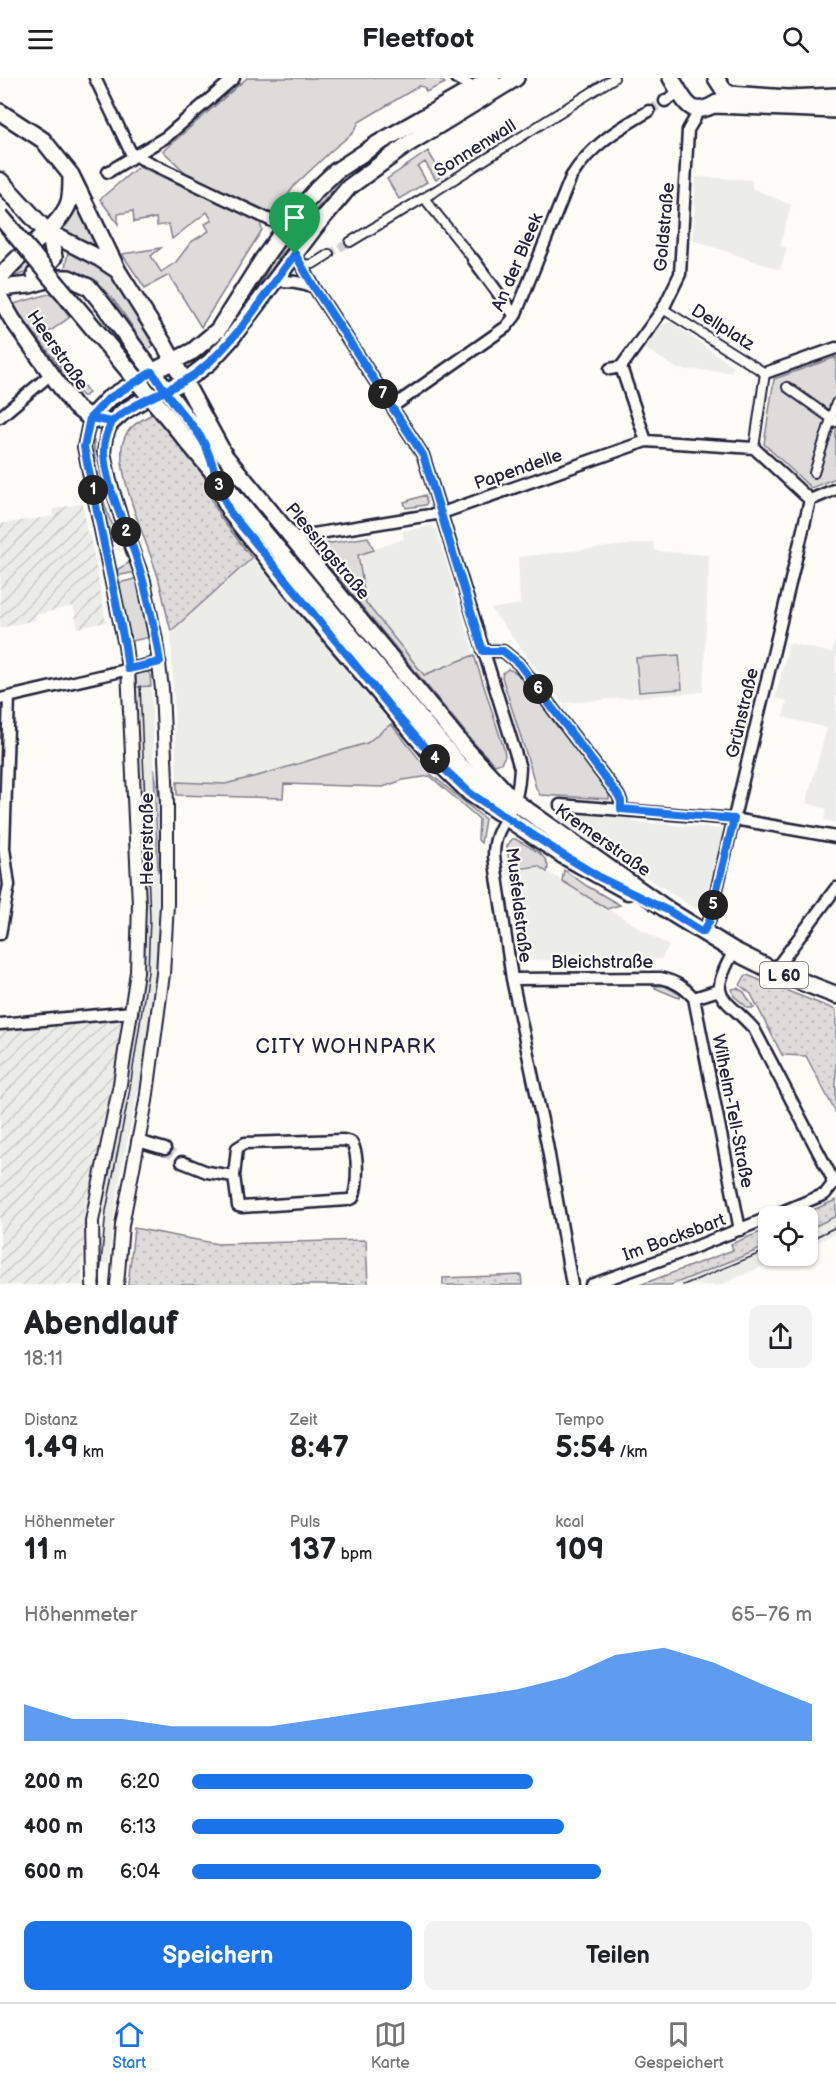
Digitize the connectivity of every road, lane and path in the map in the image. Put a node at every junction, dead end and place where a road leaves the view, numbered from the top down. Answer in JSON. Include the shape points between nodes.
{"nodes":[{"id":1,"x":95,"y":78,"type":"edge"},
{"id":2,"x":234,"y":78,"type":"edge"},
{"id":3,"x":456,"y":78,"type":"edge"},
{"id":4,"x":492,"y":78,"type":"edge"},
{"id":5,"x":516,"y":78,"type":"edge"},
{"id":6,"x":614,"y":78,"type":"edge"},
{"id":7,"x":671,"y":78,"type":"edge"},
{"id":8,"x":723,"y":87,"type":"edge"},
{"id":9,"x":474,"y":88,"type":"junction"},
{"id":10,"x":680,"y":92,"type":"junction"},
{"id":11,"x":836,"y":96,"type":"edge"},
{"id":12,"x":665,"y":101,"type":"tunnel mouth"},
{"id":13,"x":714,"y":105,"type":"junction"},
{"id":14,"x":836,"y":110,"type":"edge"},
{"id":15,"x":649,"y":111,"type":"tunnel mouth"},
{"id":16,"x":697,"y":111,"type":"junction"},
{"id":17,"x":0,"y":112,"type":"edge"},
{"id":18,"x":134,"y":156,"type":"junction"},
{"id":19,"x":108,"y":172,"type":"dead end"},
{"id":20,"x":71,"y":175,"type":"junction"},
{"id":21,"x":0,"y":181,"type":"edge"},
{"id":22,"x":424,"y":198,"type":"junction"},
{"id":23,"x":0,"y":216,"type":"edge"},
{"id":24,"x":272,"y":222,"type":"dead end"},
{"id":25,"x":46,"y":231,"type":"junction"},
{"id":26,"x":350,"y":242,"type":"tunnel mouth"},
{"id":27,"x":22,"y":253,"type":"junction"},
{"id":28,"x":329,"y":254,"type":"tunnel mouth"},
{"id":29,"x":298,"y":259,"type":"junction"},
{"id":30,"x":473,"y":259,"type":"joint"},
{"id":31,"x":0,"y":262,"type":"edge"},
{"id":32,"x":118,"y":271,"type":"junction"},
{"id":33,"x":54,"y":278,"type":"junction"},
{"id":34,"x":0,"y":279,"type":"edge"},
{"id":35,"x":274,"y":281,"type":"junction"},
{"id":36,"x":7,"y":287,"type":"edge"},
{"id":37,"x":314,"y":287,"type":"junction"},
{"id":38,"x":0,"y":298,"type":"edge"},
{"id":39,"x":663,"y":309,"type":"junction"},
{"id":40,"x":515,"y":316,"type":"junction"},
{"id":41,"x":836,"y":348,"type":"edge"},
{"id":42,"x":173,"y":360,"type":"junction"},
{"id":43,"x":152,"y":372,"type":"junction"},
{"id":44,"x":765,"y":373,"type":"junction"},
{"id":45,"x":51,"y":374,"type":"junction"},
{"id":46,"x":184,"y":381,"type":"junction"},
{"id":47,"x":787,"y":387,"type":"dead end"},
{"id":48,"x":165,"y":390,"type":"junction"},
{"id":49,"x":836,"y":403,"type":"edge"},
{"id":50,"x":392,"y":407,"type":"junction"},
{"id":51,"x":0,"y":417,"type":"edge"},
{"id":52,"x":90,"y":418,"type":"junction"},
{"id":53,"x":834,"y":419,"type":"edge"},
{"id":54,"x":112,"y":422,"type":"junction"},
{"id":55,"x":646,"y":441,"type":"junction"},
{"id":56,"x":754,"y":448,"type":"junction"},
{"id":57,"x":814,"y":473,"type":"dead end"},
{"id":58,"x":836,"y":489,"type":"edge"},
{"id":59,"x":810,"y":500,"type":"junction"},
{"id":60,"x":442,"y":513,"type":"junction"},
{"id":61,"x":293,"y":540,"type":"junction"},
{"id":62,"x":483,"y":651,"type":"junction"},
{"id":63,"x":160,"y":662,"type":"junction"},
{"id":64,"x":128,"y":669,"type":"junction"},
{"id":65,"x":4,"y":698,"type":"edge"},
{"id":66,"x":478,"y":783,"type":"junction"},
{"id":67,"x":514,"y":802,"type":"junction"},
{"id":68,"x":560,"y":805,"type":"dead end"},
{"id":69,"x":621,"y":809,"type":"junction"},
{"id":70,"x":506,"y":817,"type":"junction"},
{"id":71,"x":734,"y":819,"type":"junction"},
{"id":72,"x":836,"y":837,"type":"edge"},
{"id":73,"x":836,"y":888,"type":"edge"},
{"id":74,"x":669,"y":911,"type":"junction"},
{"id":75,"x":703,"y":932,"type":"junction"},
{"id":76,"x":0,"y":934,"type":"edge"},
{"id":77,"x":734,"y":951,"type":"junction"},
{"id":78,"x":774,"y":971,"type":"junction"},
{"id":79,"x":512,"y":979,"type":"junction"},
{"id":80,"x":719,"y":990,"type":"junction"},
{"id":81,"x":836,"y":995,"type":"edge"},
{"id":82,"x":694,"y":998,"type":"junction"},
{"id":83,"x":132,"y":1012,"type":"junction"},
{"id":84,"x":0,"y":1024,"type":"edge"},
{"id":85,"x":138,"y":1142,"type":"junction"},
{"id":86,"x":165,"y":1149,"type":"tunnel mouth"},
{"id":87,"x":182,"y":1162,"type":"tunnel mouth"},
{"id":88,"x":234,"y":1176,"type":"junction"},
{"id":89,"x":796,"y":1206,"type":"edge"},
{"id":90,"x":758,"y":1222,"type":"edge"},
{"id":91,"x":740,"y":1230,"type":"junction"},
{"id":92,"x":93,"y":1285,"type":"edge"},
{"id":93,"x":117,"y":1285,"type":"edge"},
{"id":94,"x":572,"y":1285,"type":"edge"},
{"id":95,"x":591,"y":1285,"type":"edge"}],
"edges":[{"from":1,"to":18,"type":"street"},
{"from":2,"to":18,"type":"street","via":[[166,137]]},
{"from":3,"to":9,"type":"street"},
{"from":4,"to":9,"type":"main road"},
{"from":5,"to":29,"type":"main road","via":[[408,144],[349,187]]},
{"from":6,"to":22,"type":"street","name":"Sonnenwall"},
{"from":7,"to":10,"type":"main road"},
{"from":8,"to":11,"type":"main road","via":[[788,98]]},
{"from":8,"to":13,"type":"main road","via":[[721,100]]},
{"from":9,"to":42,"type":"main road","via":[[336,171],[294,216],[218,330],[193,351]]},
{"from":10,"to":12,"type":"street"},
{"from":10,"to":16,"type":"main road","via":[[688,106]]},
{"from":13,"to":14,"type":"main road"},
{"from":13,"to":16,"type":"main road"},
{"from":15,"to":40,"type":"street","name":"An der Bleek","via":[[617,130],[580,161]]},
{"from":16,"to":39,"type":"street","name":"Goldstraße","via":[[688,130],[680,274]]},
{"from":17,"to":20,"type":"main road","number":"L 60","via":[[43,140]]},
{"from":18,"to":19,"type":"street"},
{"from":18,"to":24,"type":"street"},
{"from":20,"to":25,"type":"main road","via":[[70,200],[63,216]]},
{"from":20,"to":32,"type":"main road","name":"Plessingstraße","number":"L 60"},
{"from":21,"to":25,"type":"main road"},
{"from":22,"to":26,"type":"street","name":"Sonnenwall"},
{"from":22,"to":30,"type":"street"},
{"from":23,"to":66,"type":"main road","name":"Plessingstraße","bridge":true,"via":[[458,764]]},
{"from":25,"to":27,"type":"main road"},
{"from":25,"to":32,"type":"main road","name":"Plessingstraße"},
{"from":25,"to":33,"type":"main road","via":[[58,241],[63,257]]},
{"from":25,"to":36,"type":"main road","via":[[54,257],[46,267]]},
{"from":27,"to":31,"type":"main road"},
{"from":27,"to":34,"type":"main road"},
{"from":28,"to":29,"type":"street","via":[[313,264]]},
{"from":29,"to":35,"type":"main road"},
{"from":29,"to":37,"type":"street","name":"Musfeldstraße"},
{"from":30,"to":40,"type":"street"},
{"from":32,"to":42,"type":"main road","name":"Plessingstraße","number":"L 60"},
{"from":33,"to":36,"type":"main road"},
{"from":33,"to":43,"type":"main road","via":[[69,278],[88,287]]},
{"from":35,"to":37,"type":"street","via":[[303,282]]},
{"from":35,"to":46,"type":"main road","via":[[230,340],[210,362]]},
{"from":37,"to":50,"type":"street","name":"Musfeldstraße"},
{"from":38,"to":45,"type":"main road","name":"Heerstraße"},
{"from":39,"to":44,"type":"street","name":"Dellplatz"},
{"from":39,"to":55,"type":"street","name":"Goldstraße","via":[[616,368]]},
{"from":40,"to":50,"type":"street","name":"An der Bleek","via":[[506,327]]},
{"from":41,"to":44,"type":"street","name":"Dellplatz"},
{"from":42,"to":43,"type":"main road"},
{"from":42,"to":46,"type":"main road","name":"Plessingstraße","number":"L 60"},
{"from":43,"to":48,"type":"main road"},
{"from":43,"to":52,"type":"main road","via":[[108,399]]},
{"from":44,"to":56,"type":"street","name":"Dellplatz"},
{"from":45,"to":51,"type":"street"},
{"from":45,"to":52,"type":"main road","name":"Heerstraße","via":[[74,406]]},
{"from":46,"to":48,"type":"main road"},
{"from":46,"to":61,"type":"main road","name":"Plessingstraße","number":"L 60","via":[[225,456]]},
{"from":47,"to":53,"type":"street"},
{"from":48,"to":54,"type":"main road"},
{"from":48,"to":70,"type":"main road","number":"L 60","via":[[205,445],[230,512],[438,762],[470,793]]},
{"from":49,"to":53,"type":"street"},
{"from":50,"to":60,"type":"street","name":"Musfeldstraße","via":[[423,455]]},
{"from":52,"to":54,"type":"main road"},
{"from":52,"to":64,"type":"street","name":"Heerstraße","via":[[84,447]]},
{"from":53,"to":57,"type":"street"},
{"from":54,"to":63,"type":"street","name":"Heerstraße","via":[[104,452],[150,604]]},
{"from":55,"to":56,"type":"street","name":"Papendelle"},
{"from":55,"to":60,"type":"street","name":"Papendelle"},
{"from":56,"to":59,"type":"street"},
{"from":58,"to":59,"type":"street"},
{"from":59,"to":71,"type":"street","name":"Grünstraße"},
{"from":60,"to":61,"type":"street","name":"Papendelle"},
{"from":60,"to":62,"type":"street","name":"Musfeldstraße"},
{"from":61,"to":67,"type":"main road","name":"Plessingstraße","number":"L 60"},
{"from":62,"to":67,"type":"street","name":"Musfeldstraße","via":[[520,768]]},
{"from":62,"to":69,"type":"street","via":[[503,651],[519,664],[618,795]]},
{"from":63,"to":64,"type":"street"},
{"from":63,"to":85,"type":"street","name":"Heerstraße","via":[[167,904],[159,1007]]},
{"from":64,"to":65,"type":"street"},
{"from":64,"to":83,"type":"street","name":"Heerstraße","via":[[139,904]]},
{"from":65,"to":76,"type":"street","via":[[4,848],[9,885]]},
{"from":66,"to":67,"type":"main road","name":"Plessingstraße"},
{"from":66,"to":70,"type":"main road","name":"Plessingstraße"},
{"from":67,"to":70,"type":"street","name":"Musfeldstraße"},
{"from":67,"to":74,"type":"main road","name":"Kremerstraße","number":"L 60"},
{"from":68,"to":69,"type":"street"},
{"from":69,"to":71,"type":"street"},
{"from":70,"to":74,"type":"main road","name":"Kremerstraße","number":"L 60","via":[[601,878]]},
{"from":70,"to":79,"type":"street","name":"Musfeldstraße","via":[[495,836],[494,856]]},
{"from":71,"to":72,"type":"street"},
{"from":71,"to":75,"type":"street","name":"Grünstraße","via":[[709,922]]},
{"from":73,"to":78,"type":"street"},
{"from":74,"to":75,"type":"main road","name":"Kremerstraße","number":"L 60"},
{"from":75,"to":77,"type":"main road","name":"Kremerstraße","number":"L 60"},
{"from":77,"to":78,"type":"main road","name":"Kremerstraße","number":"L 60"},
{"from":77,"to":80,"type":"street","via":[[721,974]]},
{"from":78,"to":81,"type":"main road","name":"Kremerstraße","number":"L 60"},
{"from":79,"to":82,"type":"street","name":"Bleichstraße","via":[[660,978],[673,981]]},
{"from":79,"to":94,"type":"street","name":"Musfeldstraße","via":[[548,1144]]},
{"from":80,"to":82,"type":"street"},
{"from":80,"to":89,"type":"street","name":"Im Bocksbart","via":[[724,1001],[754,1029],[832,1178],[825,1194]]},
{"from":82,"to":91,"type":"street","name":"Wilhelm-Tell-Straße"},
{"from":83,"to":84,"type":"street"},
{"from":83,"to":92,"type":"street","name":"Heerstraße","via":[[92,1221]]},
{"from":85,"to":86,"type":"street"},
{"from":85,"to":93,"type":"street","name":"Heerstraße","via":[[124,1215]]},
{"from":87,"to":88,"type":"street","via":[[207,1172]]},
{"from":88,"to":88,"type":"street","via":[[236,1201],[242,1207],[347,1200],[356,1191],[356,1152],[351,1142],[343,1140],[245,1143],[237,1148]]},
{"from":90,"to":91,"type":"street","name":"Im Bocksbart"},
{"from":91,"to":95,"type":"street","name":"Im Bocksbart"}]}
